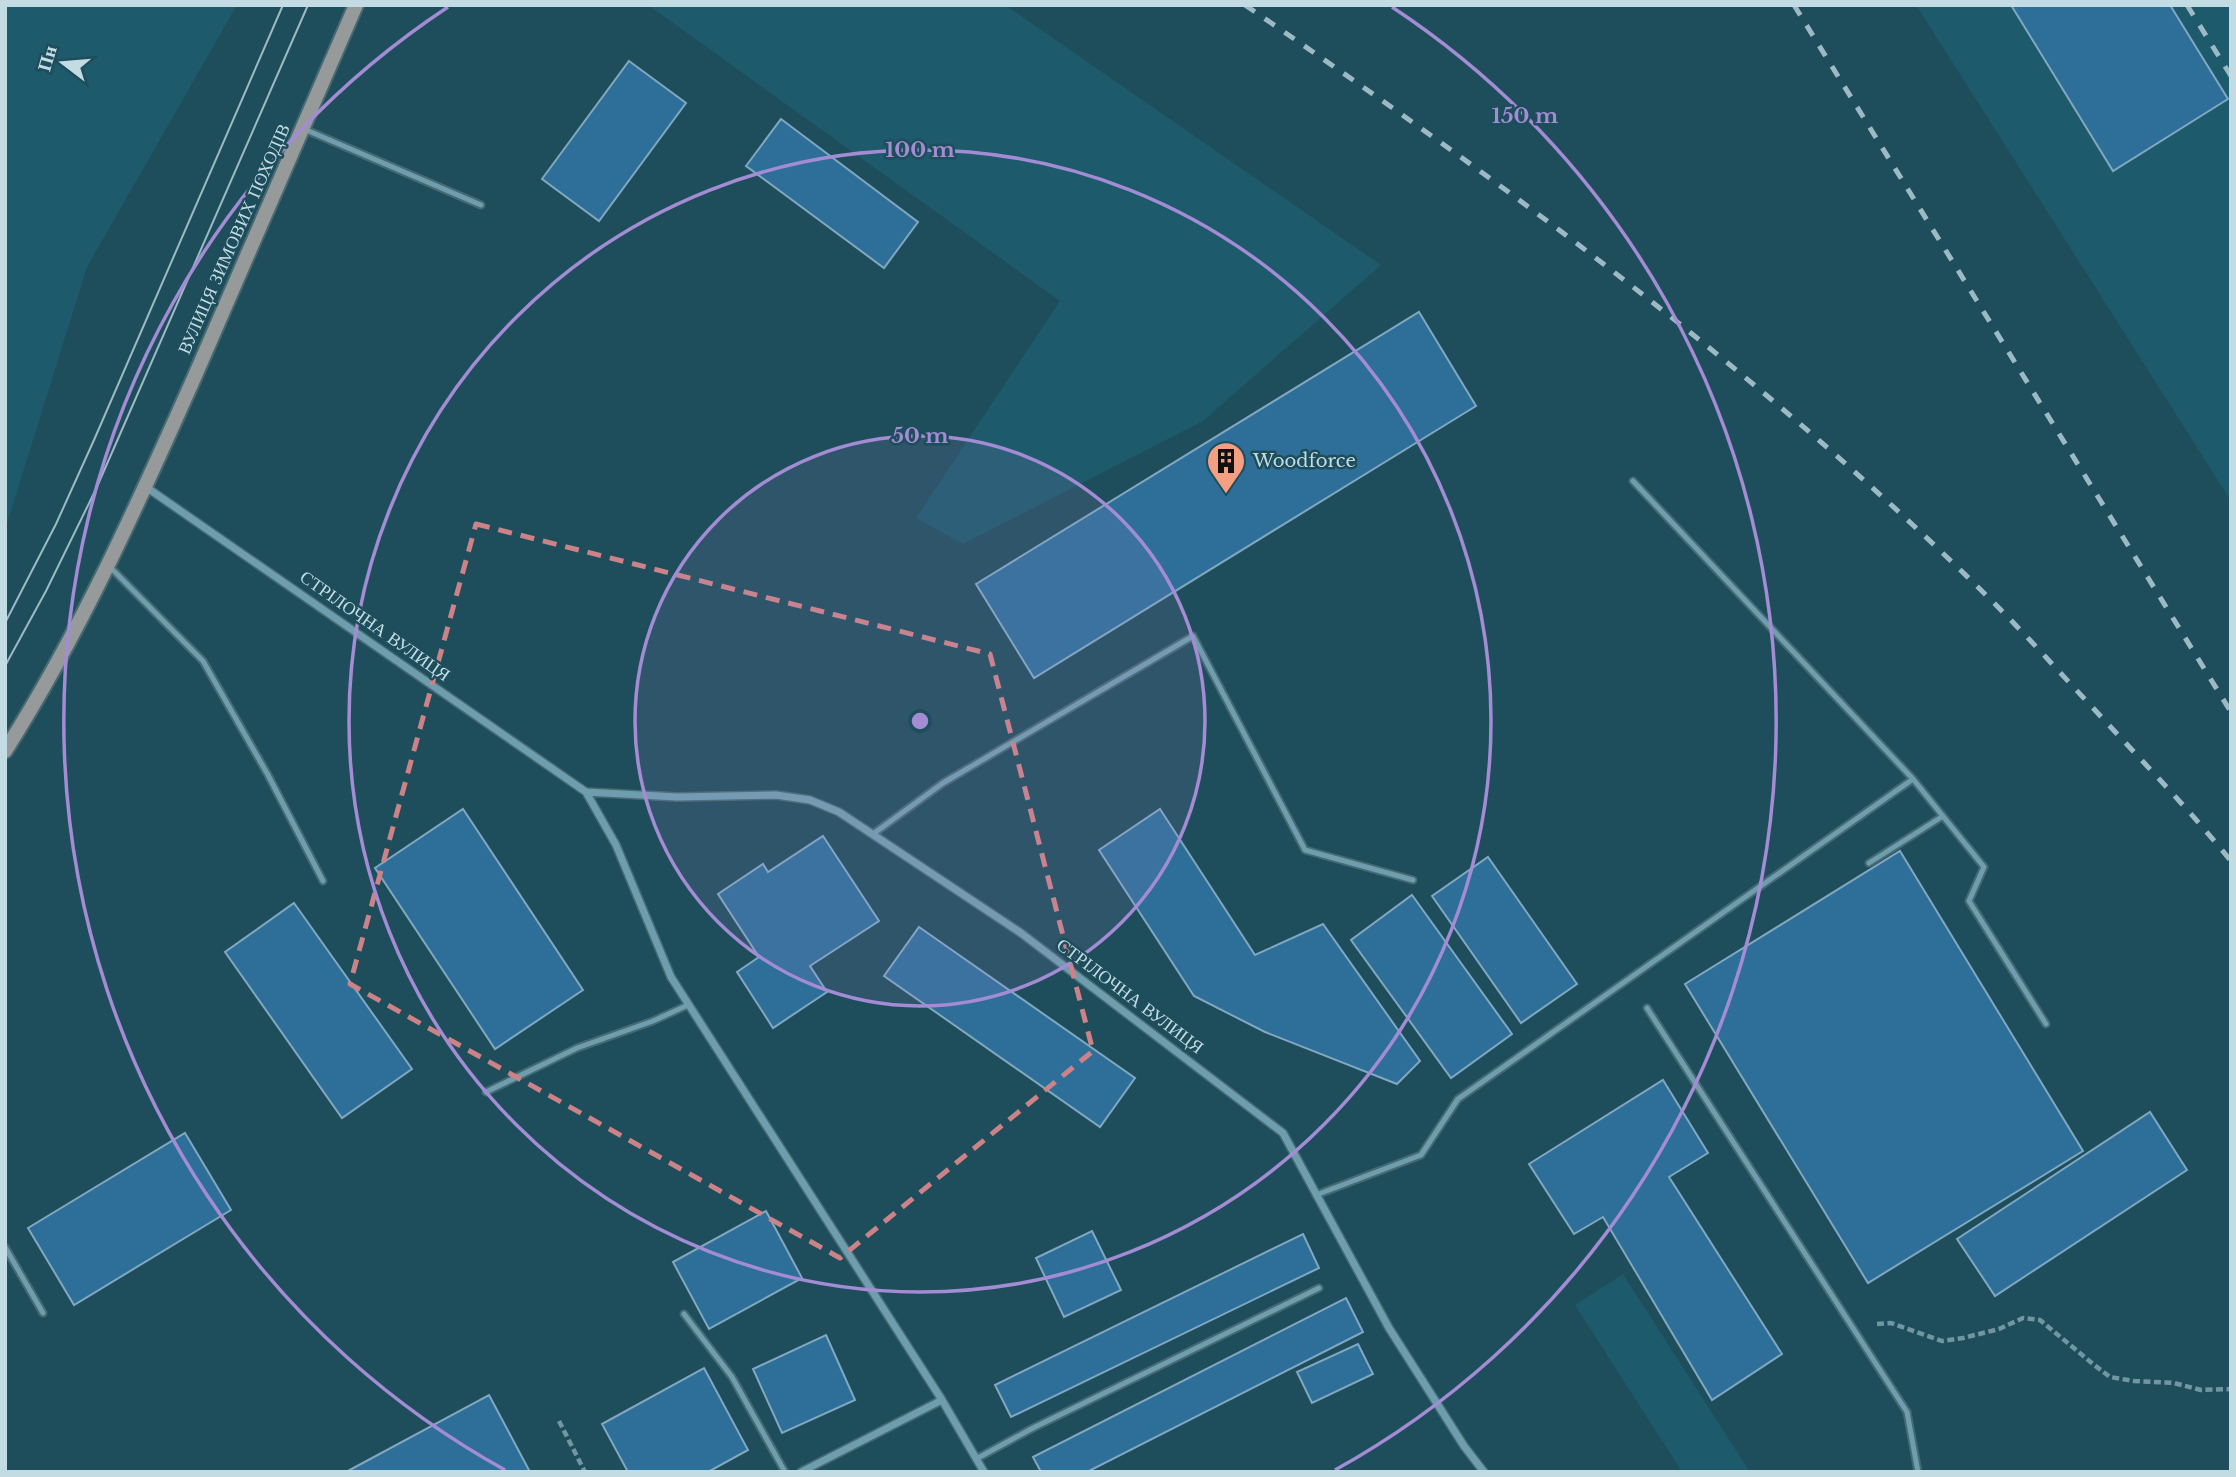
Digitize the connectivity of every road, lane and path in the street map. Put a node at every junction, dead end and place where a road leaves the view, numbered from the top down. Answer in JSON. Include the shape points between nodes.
{"nodes":[{"id":1,"x":356,"y":5,"type":"edge"},
{"id":2,"x":303,"y":128,"type":"junction"},
{"id":3,"x":481,"y":205,"type":"dead end"},
{"id":4,"x":1633,"y":481,"type":"dead end"},
{"id":5,"x":146,"y":487,"type":"junction"},
{"id":6,"x":107,"y":565,"type":"junction"},
{"id":7,"x":5,"y":751,"type":"edge"},
{"id":8,"x":1913,"y":779,"type":"junction"},
{"id":9,"x":586,"y":792,"type":"junction"},
{"id":10,"x":1943,"y":816,"type":"junction"},
{"id":11,"x":873,"y":834,"type":"junction"},
{"id":12,"x":1869,"y":863,"type":"dead end"},
{"id":13,"x":1413,"y":880,"type":"dead end"},
{"id":14,"x":323,"y":881,"type":"dead end"},
{"id":15,"x":688,"y":1005,"type":"junction"},
{"id":16,"x":1647,"y":1008,"type":"dead end"},
{"id":17,"x":2046,"y":1024,"type":"dead end"},
{"id":18,"x":486,"y":1092,"type":"dead end"},
{"id":19,"x":1316,"y":1195,"type":"junction"},
{"id":20,"x":5,"y":1247,"type":"edge"},
{"id":21,"x":1319,"y":1288,"type":"dead end"},
{"id":22,"x":43,"y":1314,"type":"dead end"},
{"id":23,"x":684,"y":1314,"type":"dead end"},
{"id":24,"x":1860,"y":1337,"type":"junction"},
{"id":25,"x":2231,"y":1389,"type":"edge"},
{"id":26,"x":942,"y":1400,"type":"junction"},
{"id":27,"x":559,"y":1421,"type":"dead end"},
{"id":28,"x":976,"y":1459,"type":"junction"},
{"id":29,"x":585,"y":1472,"type":"edge"},
{"id":30,"x":785,"y":1472,"type":"edge"},
{"id":31,"x":801,"y":1472,"type":"edge"},
{"id":32,"x":984,"y":1472,"type":"edge"},
{"id":33,"x":1484,"y":1472,"type":"edge"},
{"id":34,"x":1918,"y":1472,"type":"edge"}],
"edges":[{"from":1,"to":2,"type":"main road","name":"ВУЛИЦЯ ЗИМОВИХ ПОХОДІВ"},
{"from":2,"to":3,"type":"lane"},
{"from":2,"to":5,"type":"main road","name":"ВУЛИЦЯ ЗИМОВИХ ПОХОДІВ"},
{"from":4,"to":8,"type":"lane"},
{"from":5,"to":6,"type":"main road","name":"ВУЛИЦЯ ЗИМОВИХ ПОХОДІВ"},
{"from":5,"to":9,"type":"street","name":"СТРІЛОЧНА ВУЛИЦЯ"},
{"from":6,"to":7,"type":"main road","name":"ВУЛИЦЯ ЗИМОВИХ ПОХОДІВ"},
{"from":6,"to":14,"type":"lane","via":[[203,660]]},
{"from":8,"to":10,"type":"lane"},
{"from":8,"to":19,"type":"lane","via":[[1458,1098],[1421,1155]]},
{"from":9,"to":11,"type":"street","name":"СТРІЛОЧНА ВУЛИЦЯ","via":[[677,797],[776,795],[810,800]]},
{"from":9,"to":15,"type":"street","name":"СТРІЛОЧНА ВУЛИЦЯ","via":[[616,845],[671,977]]},
{"from":10,"to":12,"type":"lane"},
{"from":10,"to":17,"type":"lane","via":[[1984,867],[1969,901]]},
{"from":11,"to":13,"type":"lane","via":[[943,783],[1193,636],[1305,850]]},
{"from":11,"to":19,"type":"street","name":"СТРІЛОЧНА ВУЛИЦЯ","via":[[1021,933],[1283,1133]]},
{"from":15,"to":18,"type":"lane","via":[[578,1048]]},
{"from":15,"to":26,"type":"street","name":"СТРІЛОЧНА ВУЛИЦЯ"},
{"from":16,"to":24,"type":"lane"},
{"from":19,"to":33,"type":"street","name":"СТРІЛОЧНА ВУЛИЦЯ","via":[[1389,1328]]},
{"from":20,"to":22,"type":"lane"},
{"from":21,"to":28,"type":"lane"},
{"from":23,"to":30,"type":"lane","via":[[732,1377]]},
{"from":24,"to":25,"type":"path","via":[[1878,1324],[1891,1323],[1942,1341],[1998,1329],[2023,1318],[2040,1320],[2110,1377],[2201,1390]]},
{"from":24,"to":34,"type":"lane","via":[[1907,1412]]},
{"from":26,"to":28,"type":"street","name":"СТРІЛОЧНА ВУЛИЦЯ"},
{"from":26,"to":31,"type":"street"},
{"from":27,"to":29,"type":"path"},
{"from":28,"to":32,"type":"street","name":"СТРІЛОЧНА ВУЛИЦЯ"}]}
